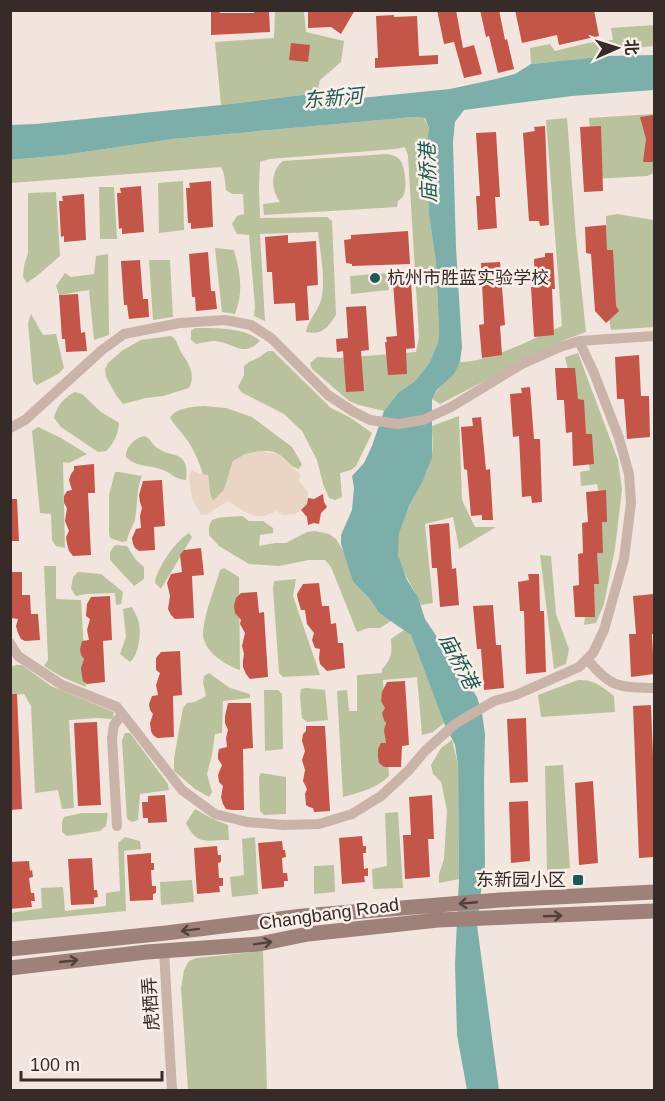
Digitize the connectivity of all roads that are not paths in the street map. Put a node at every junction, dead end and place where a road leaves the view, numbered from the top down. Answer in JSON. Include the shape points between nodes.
{"nodes":[{"id":1,"x":654,"y":336,"type":"edge"},
{"id":2,"x":579,"y":341,"type":"junction"},
{"id":3,"x":10,"y":428,"type":"edge"},
{"id":4,"x":10,"y":644,"type":"edge"},
{"id":5,"x":587,"y":659,"type":"junction"},
{"id":6,"x":654,"y":688,"type":"edge"},
{"id":7,"x":122,"y":714,"type":"junction"},
{"id":8,"x":117,"y":826,"type":"dead end"},
{"id":9,"x":654,"y":892,"type":"edge"},
{"id":10,"x":654,"y":911,"type":"edge"},
{"id":11,"x":437,"y":913,"type":"junction"},
{"id":12,"x":10,"y":949,"type":"edge"},
{"id":13,"x":164,"y":951,"type":"junction"},
{"id":14,"x":10,"y":968,"type":"edge"},
{"id":15,"x":172,"y":1090,"type":"edge"}],
"edges":[{"from":1,"to":2,"type":"street"},
{"from":2,"to":3,"type":"street","via":[[522,364],[423,420],[398,424],[370,420],[328,395],[271,338],[251,325],[225,320],[180,323],[124,334],[25,420]]},
{"from":2,"to":5,"type":"street","via":[[619,438],[629,474],[631,503],[614,598],[604,630]]},
{"from":4,"to":7,"type":"street","via":[[18,656],[62,685],[117,707]]},
{"from":5,"to":6,"type":"street","via":[[600,675],[616,685]]},
{"from":5,"to":7,"type":"street","via":[[579,667],[495,701],[455,724],[381,796],[352,814],[319,824],[247,822],[215,814],[182,790]]},
{"from":7,"to":8,"type":"street","via":[[114,725],[112,738]]},
{"from":9,"to":11,"type":"main road","name":"Changbang Road","one_way":true,"via":[[500,900]]},
{"from":11,"to":10,"type":"main road","name":"Changbang Road","one_way":true,"via":[[495,918]]},
{"from":11,"to":12,"type":"main road","name":"Changbang Road","one_way":true,"via":[[303,916]]},
{"from":13,"to":11,"type":"main road","name":"Changbang Road","one_way":true,"via":[[259,944]]},
{"from":14,"to":13,"type":"main road","name":"Changbang Road","one_way":true},
{"from":13,"to":15,"type":"street","name":"虎栖弄"}]}
